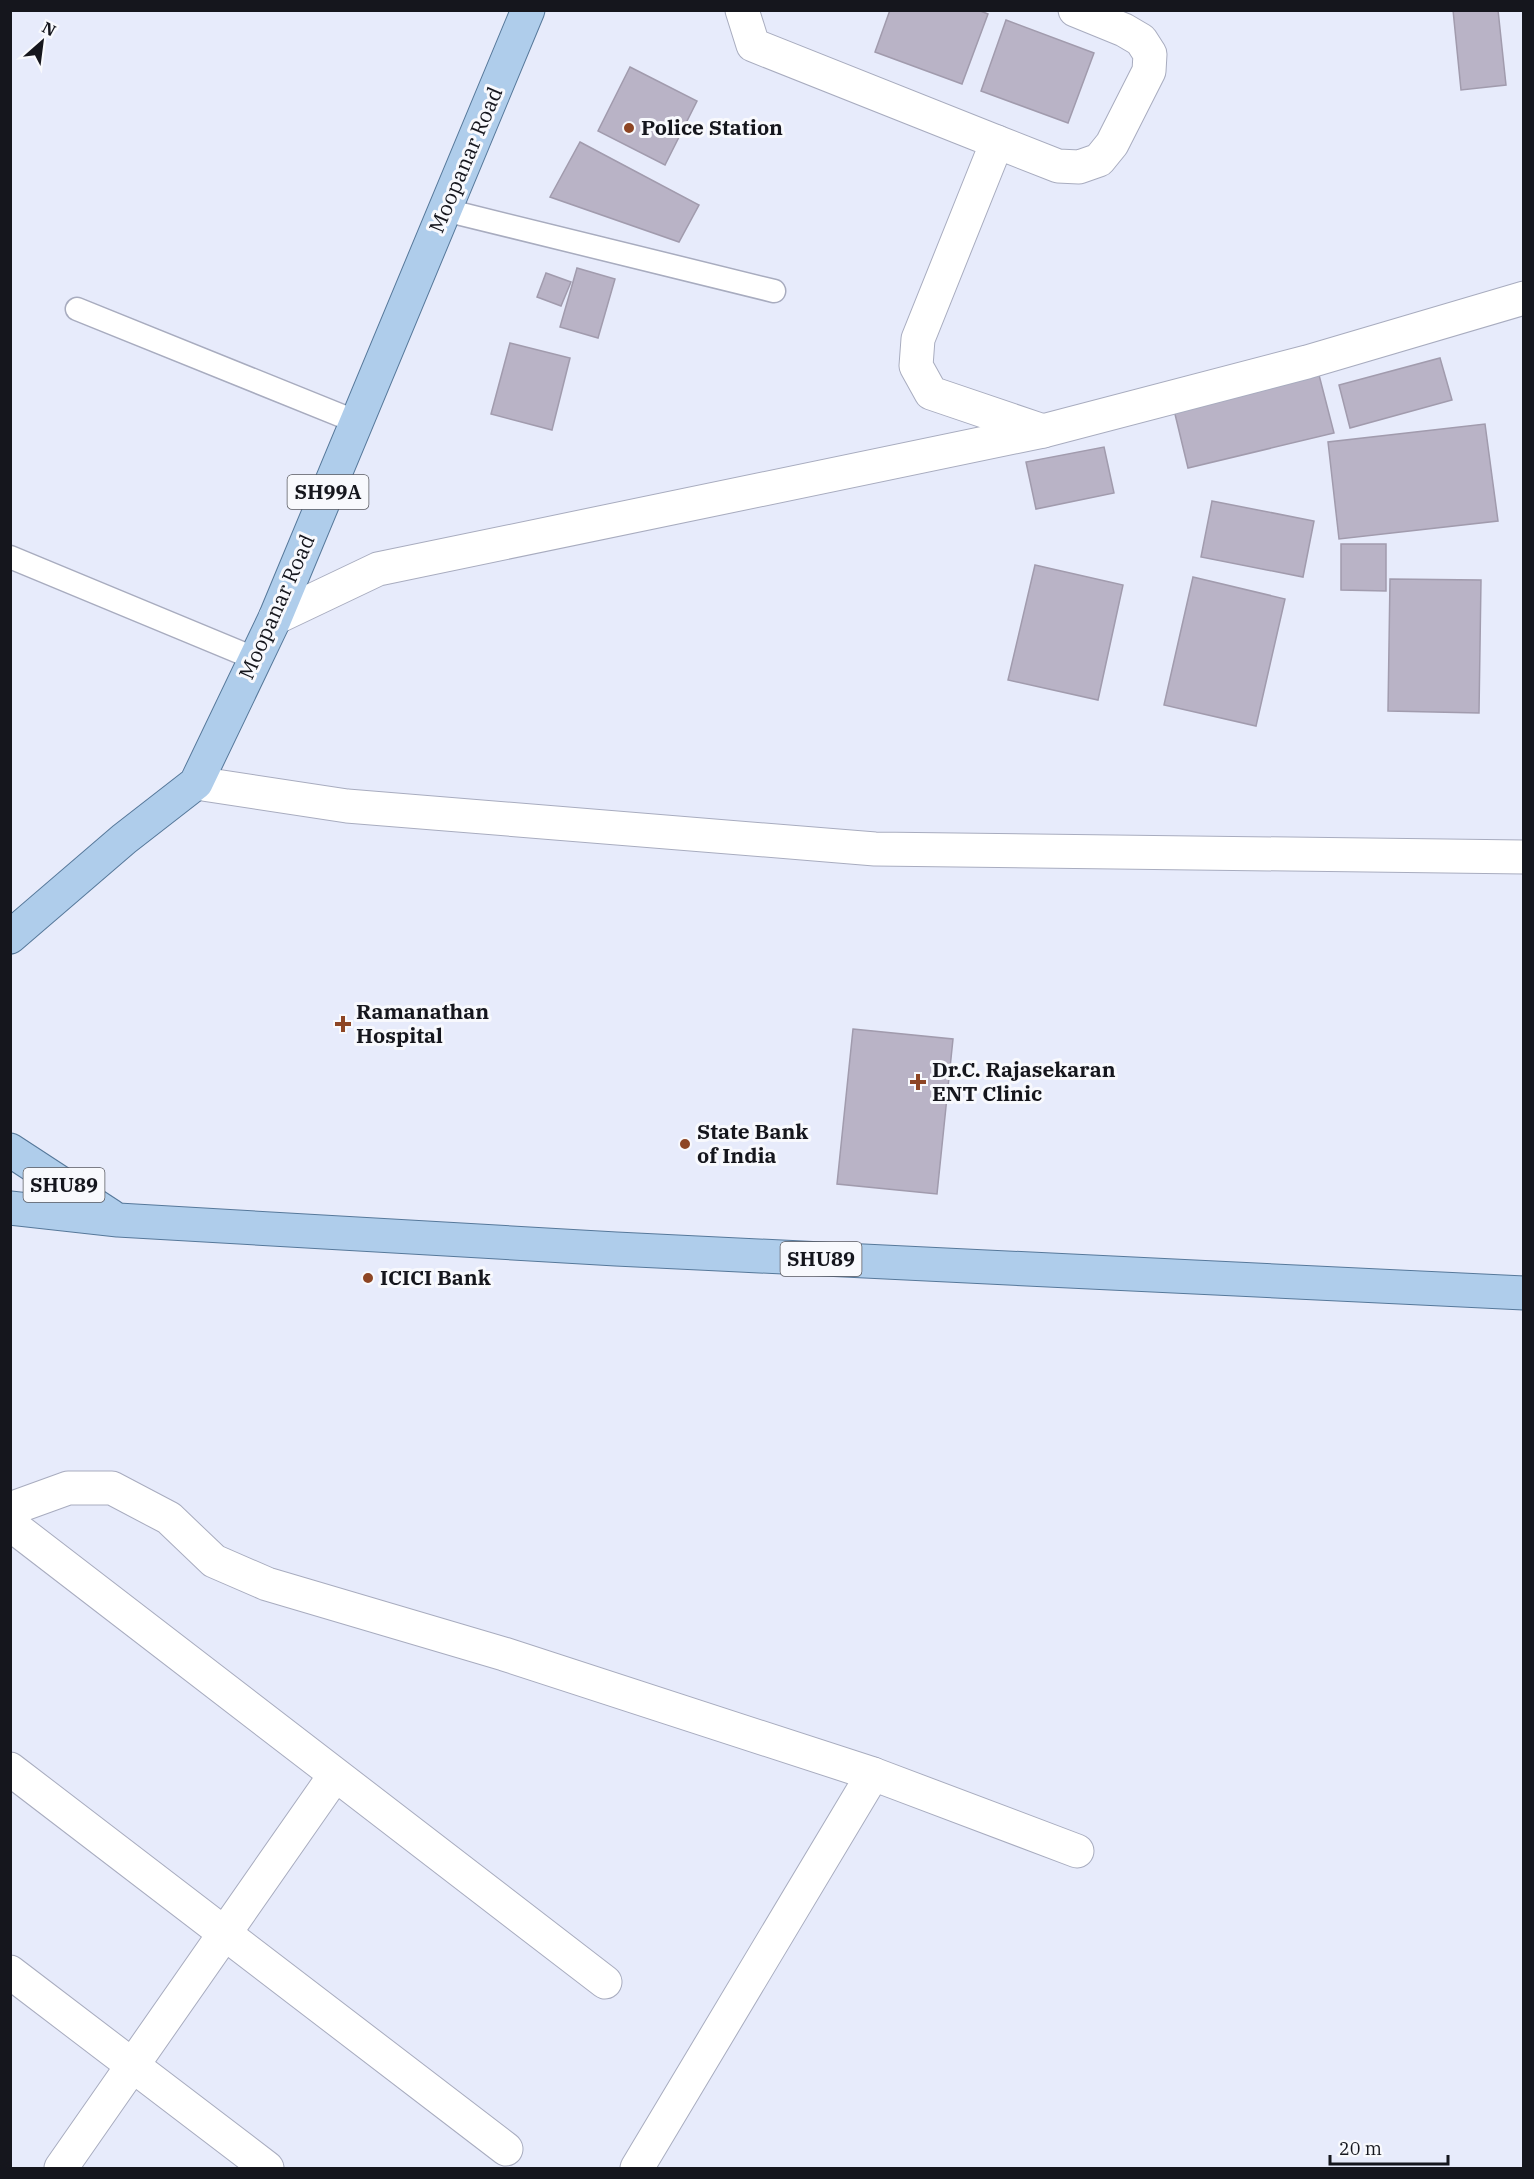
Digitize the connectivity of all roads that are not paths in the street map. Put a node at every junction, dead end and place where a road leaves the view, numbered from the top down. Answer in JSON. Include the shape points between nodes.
{"nodes":[{"id":1,"x":528,"y":10,"type":"edge"},
{"id":2,"x":742,"y":10,"type":"edge"},
{"id":3,"x":1075,"y":10,"type":"edge"},
{"id":4,"x":997,"y":142,"type":"junction"},
{"id":5,"x":445,"y":210,"type":"junction"},
{"id":6,"x":774,"y":291,"type":"dead end"},
{"id":7,"x":1524,"y":298,"type":"edge"},
{"id":8,"x":77,"y":309,"type":"dead end"},
{"id":9,"x":357,"y":422,"type":"junction"},
{"id":10,"x":1043,"y":431,"type":"junction"},
{"id":11,"x":10,"y":557,"type":"edge"},
{"id":12,"x":275,"y":618,"type":"junction"},
{"id":13,"x":255,"y":659,"type":"junction"},
{"id":14,"x":196,"y":783,"type":"junction"},
{"id":15,"x":1524,"y":857,"type":"edge"},
{"id":16,"x":40,"y":911,"type":"junction"},
{"id":17,"x":10,"y":937,"type":"edge"},
{"id":18,"x":10,"y":963,"type":"edge"},
{"id":19,"x":10,"y":1150,"type":"edge"},
{"id":20,"x":10,"y":1208,"type":"edge"},
{"id":21,"x":118,"y":1220,"type":"junction"},
{"id":22,"x":1524,"y":1293,"type":"edge"},
{"id":23,"x":10,"y":1509,"type":"edge"},
{"id":24,"x":10,"y":1524,"type":"edge"},
{"id":25,"x":10,"y":1769,"type":"edge"},
{"id":26,"x":873,"y":1774,"type":"junction"},
{"id":27,"x":335,"y":1775,"type":"junction"},
{"id":28,"x":1077,"y":1851,"type":"dead end"},
{"id":29,"x":226,"y":1933,"type":"junction"},
{"id":30,"x":10,"y":1971,"type":"edge"},
{"id":31,"x":605,"y":1982,"type":"dead end"},
{"id":32,"x":133,"y":2065,"type":"junction"},
{"id":33,"x":506,"y":2149,"type":"dead end"},
{"id":34,"x":61,"y":2169,"type":"edge"},
{"id":35,"x":267,"y":2169,"type":"edge"},
{"id":36,"x":637,"y":2169,"type":"edge"}],
"edges":[{"from":1,"to":5,"type":"main road","name":"Moopanar Road","number":"SH99A"},
{"from":2,"to":4,"type":"street","via":[[753,45]]},
{"from":3,"to":4,"type":"street","via":[[1124,30],[1141,40],[1150,54],[1149,71],[1112,144],[1099,160],[1079,167],[1059,166]]},
{"from":4,"to":10,"type":"street","via":[[918,339],[916,366],[931,393]]},
{"from":5,"to":6,"type":"lane"},
{"from":5,"to":9,"type":"main road","name":"Moopanar Road","number":"SH99A"},
{"from":7,"to":10,"type":"street","via":[[1307,362]]},
{"from":8,"to":9,"type":"lane"},
{"from":9,"to":12,"type":"main road","name":"Moopanar Road","number":"SH99A"},
{"from":10,"to":12,"type":"street","via":[[378,569]]},
{"from":11,"to":13,"type":"lane"},
{"from":12,"to":13,"type":"main road","name":"Moopanar Road","number":"SH99A"},
{"from":13,"to":14,"type":"main road","name":"Moopanar Road","number":"SH99A"},
{"from":14,"to":15,"type":"street","via":[[347,806],[875,849]]},
{"from":14,"to":16,"type":"main road","name":"Moopanar Road","number":"SH99A"},
{"from":16,"to":17,"type":"main road","name":"Moopanar Road","number":"SH99A"},
{"from":16,"to":18,"type":"main road","name":"Moopanar Road","number":"SH99A"},
{"from":19,"to":21,"type":"main road","number":"SHU89"},
{"from":20,"to":21,"type":"main road","number":"SHU89"},
{"from":21,"to":22,"type":"main road","number":"SHU89","via":[[616,1249]]},
{"from":23,"to":26,"type":"street","via":[[68,1488],[112,1488],[169,1518],[214,1561],[267,1584],[504,1654]]},
{"from":24,"to":27,"type":"street"},
{"from":25,"to":29,"type":"street"},
{"from":26,"to":28,"type":"street"},
{"from":26,"to":36,"type":"street"},
{"from":27,"to":29,"type":"street"},
{"from":27,"to":31,"type":"street"},
{"from":29,"to":32,"type":"street"},
{"from":29,"to":33,"type":"street"},
{"from":30,"to":32,"type":"street"},
{"from":32,"to":34,"type":"street"},
{"from":32,"to":35,"type":"street"}]}
